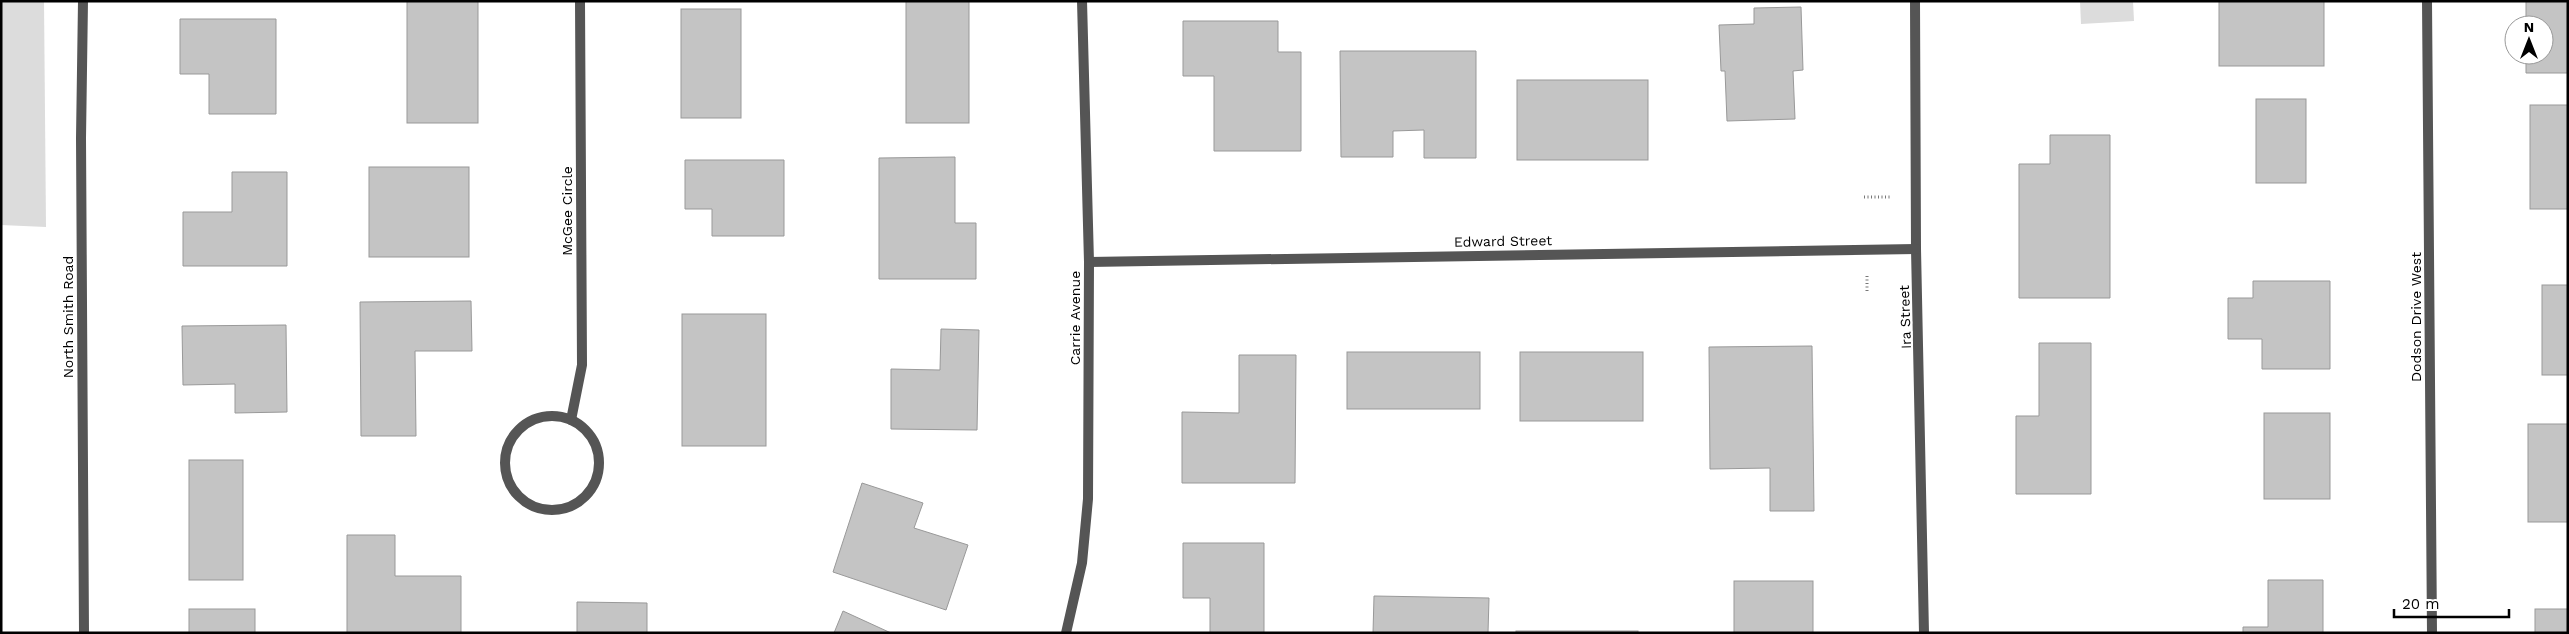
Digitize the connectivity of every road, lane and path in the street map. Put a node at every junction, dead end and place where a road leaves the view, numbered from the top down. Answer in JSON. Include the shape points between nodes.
{"nodes":[{"id":1,"x":83,"y":1,"type":"edge"},
{"id":2,"x":580,"y":1,"type":"edge"},
{"id":3,"x":1082,"y":1,"type":"edge"},
{"id":4,"x":1915,"y":1,"type":"edge"},
{"id":5,"x":2427,"y":1,"type":"edge"},
{"id":6,"x":1916,"y":249,"type":"junction"},
{"id":7,"x":1089,"y":262,"type":"junction"},
{"id":8,"x":571,"y":420,"type":"junction"},
{"id":9,"x":84,"y":633,"type":"edge"},
{"id":10,"x":1066,"y":633,"type":"edge"},
{"id":11,"x":1924,"y":633,"type":"edge"},
{"id":12,"x":2432,"y":633,"type":"edge"}],
"edges":[{"from":1,"to":9,"type":"street","name":"North Smith Road"},
{"from":2,"to":8,"type":"street","name":"McGee Circle","via":[[582,365]]},
{"from":3,"to":7,"type":"street","name":"Carrie Avenue"},
{"from":4,"to":6,"type":"street","name":"Ira Street"},
{"from":5,"to":12,"type":"street","name":"Dodson Drive West"},
{"from":6,"to":7,"type":"street","name":"Edward Street"},
{"from":6,"to":11,"type":"street","name":"Ira Street"},
{"from":7,"to":10,"type":"street","name":"Carrie Avenue","via":[[1088,499],[1082,563]]},
{"from":8,"to":8,"type":"street","via":[[556,416],[539,418],[524,425],[513,436],[506,451],[504,467],[508,483],[517,496],[531,506],[560,510],[574,505],[595,484],[599,454],[589,434]]}]}
